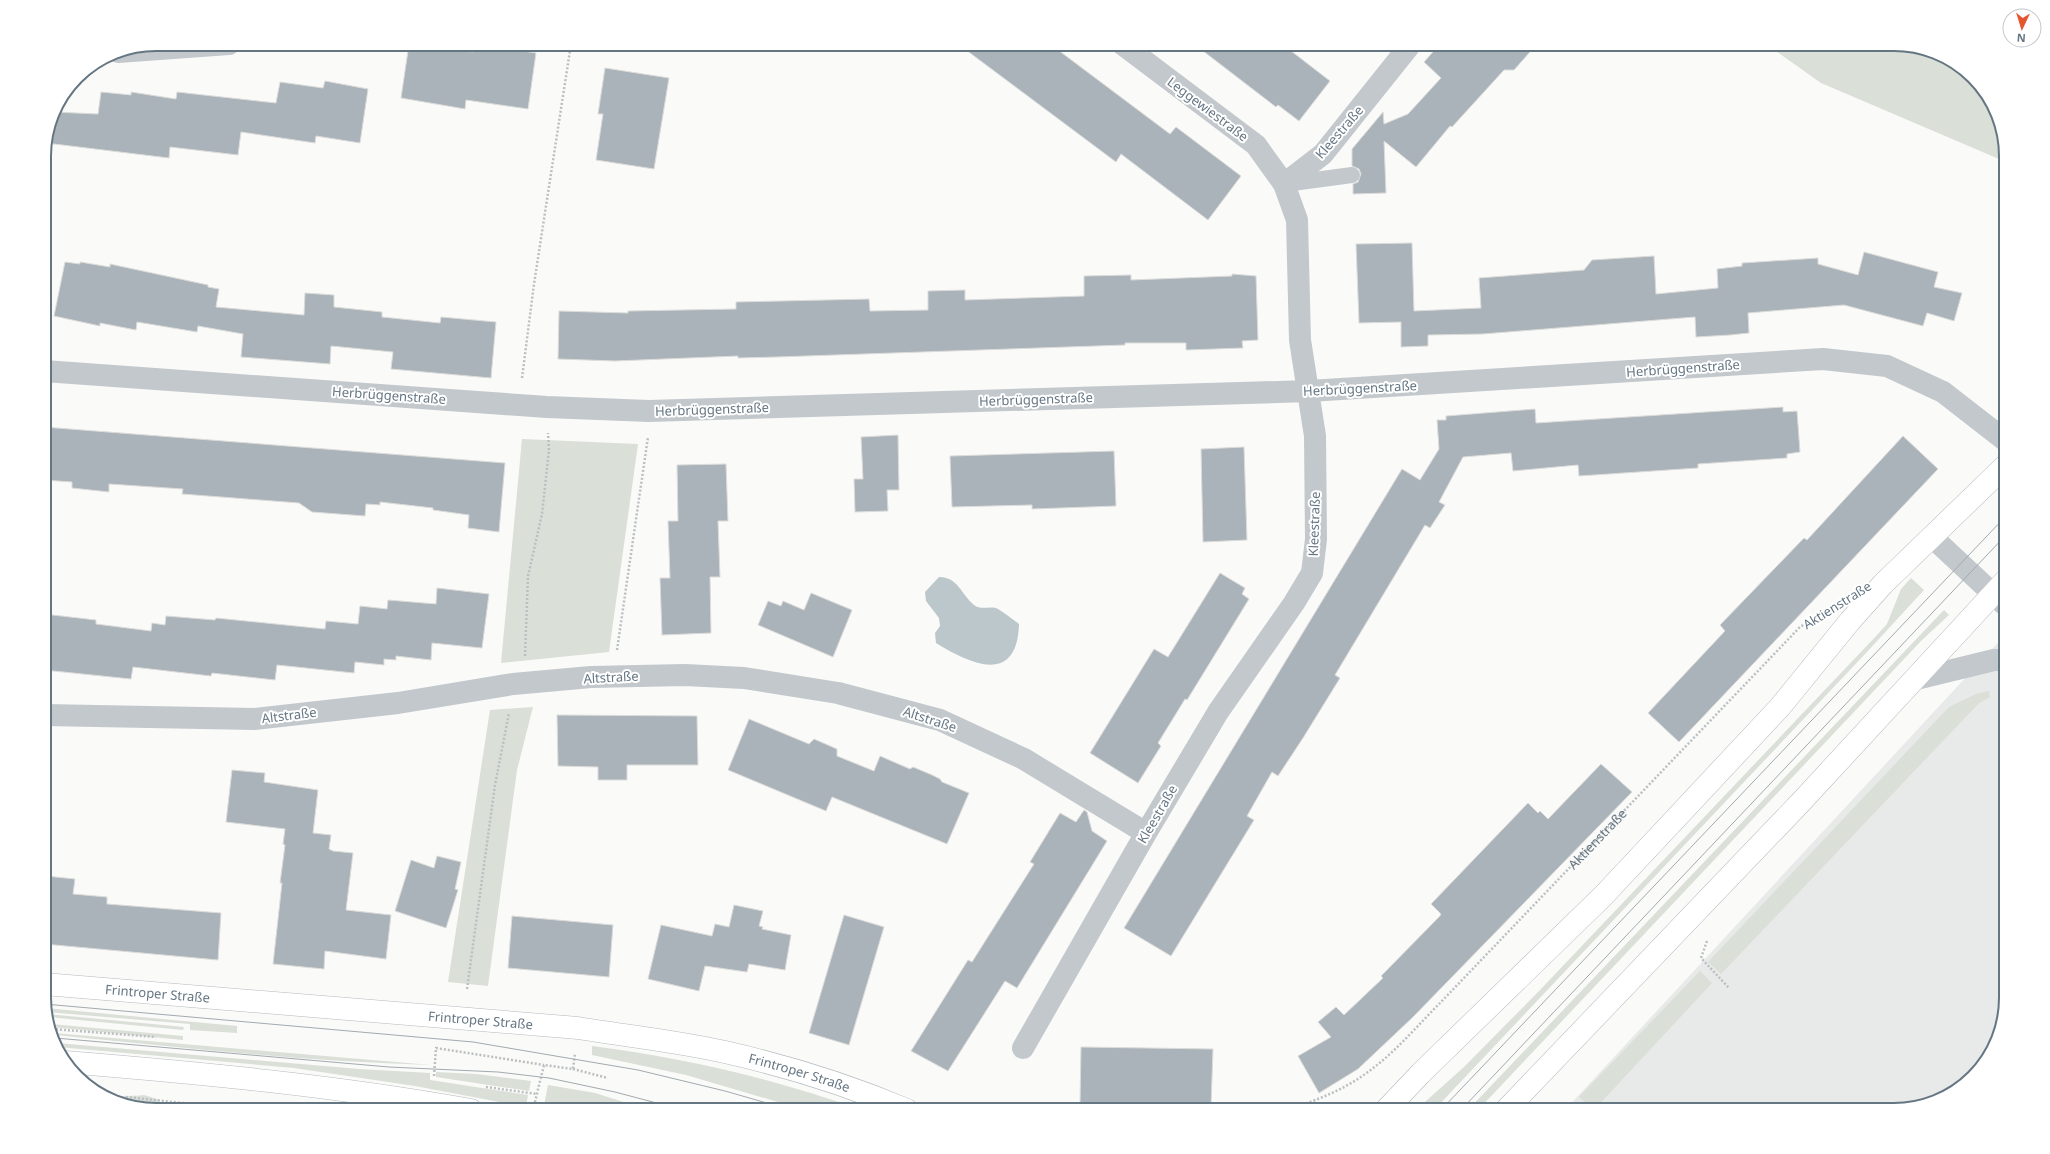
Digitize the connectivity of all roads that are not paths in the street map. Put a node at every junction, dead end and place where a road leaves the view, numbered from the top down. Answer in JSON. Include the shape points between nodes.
{"nodes":[{"id":1,"x":1131,"y":51,"type":"edge"},
{"id":2,"x":1405,"y":51,"type":"edge"},
{"id":3,"x":1352,"y":175,"type":"dead end"},
{"id":4,"x":1284,"y":184,"type":"junction"},
{"id":5,"x":51,"y":371,"type":"edge"},
{"id":6,"x":1309,"y":391,"type":"junction"},
{"id":7,"x":1999,"y":436,"type":"edge"},
{"id":8,"x":1999,"y":472,"type":"edge"},
{"id":9,"x":1932,"y":537,"type":"junction"},
{"id":10,"x":1999,"y":592,"type":"edge"},
{"id":11,"x":1999,"y":596,"type":"edge"},
{"id":12,"x":1999,"y":660,"type":"edge"},
{"id":13,"x":1916,"y":679,"type":"junction"},
{"id":14,"x":51,"y":715,"type":"edge"},
{"id":15,"x":1146,"y":833,"type":"junction"},
{"id":16,"x":51,"y":985,"type":"edge"},
{"id":17,"x":1023,"y":1048,"type":"dead end"},
{"id":18,"x":74,"y":1063,"type":"edge"},
{"id":19,"x":1393,"y":1102,"type":"edge"},
{"id":20,"x":429,"y":1103,"type":"edge"},
{"id":21,"x":890,"y":1103,"type":"edge"},
{"id":22,"x":1513,"y":1103,"type":"edge"}],
"edges":[{"from":1,"to":4,"type":"street","name":"Leggewiestraße","via":[[1256,145]]},
{"from":2,"to":4,"type":"street","name":"Kleestraße","via":[[1323,154]]},
{"from":3,"to":4,"type":"lane"},
{"from":4,"to":6,"type":"street","name":"Kleestraße","via":[[1296,220],[1300,340]]},
{"from":5,"to":6,"type":"street","name":"Herbrüggenstraße","via":[[547,407],[649,411]]},
{"from":6,"to":7,"type":"street","name":"Herbrüggenstraße","via":[[1823,359],[1886,366],[1943,392]]},
{"from":6,"to":15,"type":"street","name":"Kleestraße","via":[[1315,436],[1316,539],[1312,573],[1218,712]]},
{"from":8,"to":9,"type":"main road","name":"Aktienstraße"},
{"from":9,"to":10,"type":"street"},
{"from":9,"to":19,"type":"main road","name":"Aktienstraße","via":[[1868,601],[1780,707],[1604,895]]},
{"from":11,"to":13,"type":"main road"},
{"from":12,"to":13,"type":"street"},
{"from":13,"to":22,"type":"main road"},
{"from":14,"to":15,"type":"street","name":"Altstraße","via":[[254,719],[398,703],[520,684],[617,675],[744,678],[838,693],[940,720],[1024,759]]},
{"from":15,"to":17,"type":"street","name":"Kleestraße"},
{"from":16,"to":21,"type":"main road","name":"Frintroper Straße","via":[[578,1028],[726,1052],[810,1074]]},
{"from":18,"to":20,"type":"main road","via":[[306,1084]]}]}
